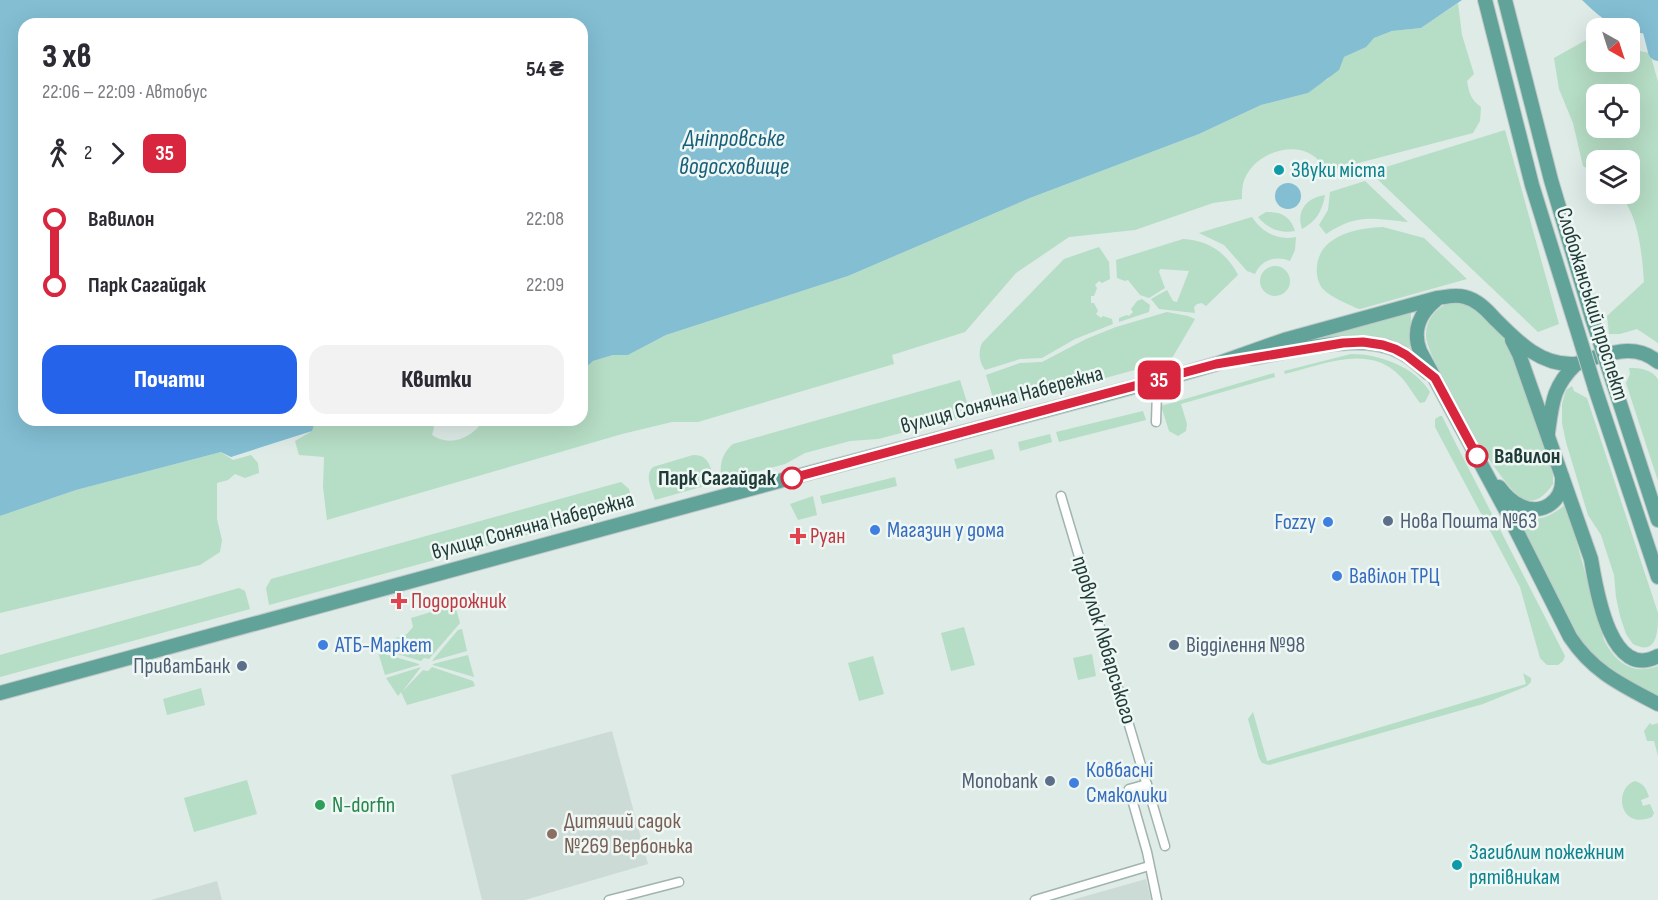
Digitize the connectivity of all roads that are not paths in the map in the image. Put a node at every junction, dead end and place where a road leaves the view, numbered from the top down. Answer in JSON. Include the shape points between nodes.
{"nodes":[{"id":1,"x":1485,"y":0,"type":"edge"},
{"id":2,"x":1505,"y":0,"type":"edge"},
{"id":3,"x":1437,"y":298,"type":"junction"},
{"id":4,"x":1509,"y":333,"type":"junction"},
{"id":5,"x":1658,"y":362,"type":"edge"},
{"id":6,"x":1216,"y":364,"type":"junction"},
{"id":7,"x":1576,"y":364,"type":"junction"},
{"id":8,"x":1172,"y":377,"type":"junction"},
{"id":9,"x":1435,"y":378,"type":"junction"},
{"id":10,"x":1156,"y":422,"type":"dead end"},
{"id":11,"x":1548,"y":436,"type":"junction"},
{"id":12,"x":1481,"y":464,"type":"junction"},
{"id":13,"x":1561,"y":474,"type":"junction"},
{"id":14,"x":1061,"y":496,"type":"dead end"},
{"id":15,"x":1658,"y":520,"type":"edge"},
{"id":16,"x":1658,"y":578,"type":"edge"},
{"id":17,"x":1658,"y":656,"type":"edge"},
{"id":18,"x":0,"y":693,"type":"edge"},
{"id":19,"x":1658,"y":704,"type":"edge"},
{"id":20,"x":1147,"y":784,"type":"junction"},
{"id":21,"x":1166,"y":846,"type":"dead end"},
{"id":22,"x":1149,"y":866,"type":"junction"},
{"id":23,"x":679,"y":882,"type":"dead end"},
{"id":24,"x":609,"y":900,"type":"edge"},
{"id":25,"x":1035,"y":900,"type":"edge"},
{"id":26,"x":1157,"y":900,"type":"edge"}],
"edges":[{"from":1,"to":16,"type":"main road","name":"Слобожанський проспект","bridge":true,"via":[[1532,185]]},
{"from":2,"to":15,"type":"main road","name":"Слобожанський проспект","bridge":true,"via":[[1551,180]]},
{"from":3,"to":4,"type":"main road","name":"вулиця Сонячна Набережна","via":[[1471,299]]},
{"from":3,"to":6,"type":"main road","name":"вулиця Сонячна Набережна","via":[[1284,339]]},
{"from":3,"to":9,"type":"main road","via":[[1421,316],[1416,336]]},
{"from":4,"to":7,"type":"main road","name":"вулиця Сонячна Набережна","via":[[1543,359]]},
{"from":4,"to":11,"type":"main road"},
{"from":5,"to":7,"type":"main road","via":[[1637,351],[1622,350]]},
{"from":6,"to":8,"type":"main road","name":"вулиця Сонячна Набережна"},
{"from":6,"to":9,"type":"main road","name":"вулиця Сонячна Набережна","via":[[1363,342],[1395,349]]},
{"from":7,"to":11,"type":"main road","via":[[1563,377],[1556,392]]},
{"from":8,"to":10,"type":"street","via":[[1157,392]]},
{"from":8,"to":18,"type":"main road","name":"вулиця Сонячна Набережна"},
{"from":9,"to":12,"type":"main road"},
{"from":11,"to":13,"type":"main road"},
{"from":12,"to":13,"type":"main road","via":[[1511,501],[1532,510],[1553,503],[1562,485]]},
{"from":12,"to":19,"type":"main road","via":[[1576,646],[1601,673]]},
{"from":13,"to":17,"type":"main road","via":[[1591,559],[1613,640],[1619,650],[1635,659]]},
{"from":14,"to":20,"type":"street","name":"провулок Любарського"},
{"from":20,"to":21,"type":"street","name":"провулок Любарського"},
{"from":20,"to":22,"type":"street","via":[[1129,789]]},
{"from":22,"to":25,"type":"street"},
{"from":22,"to":26,"type":"street"},
{"from":23,"to":24,"type":"street"}]}
